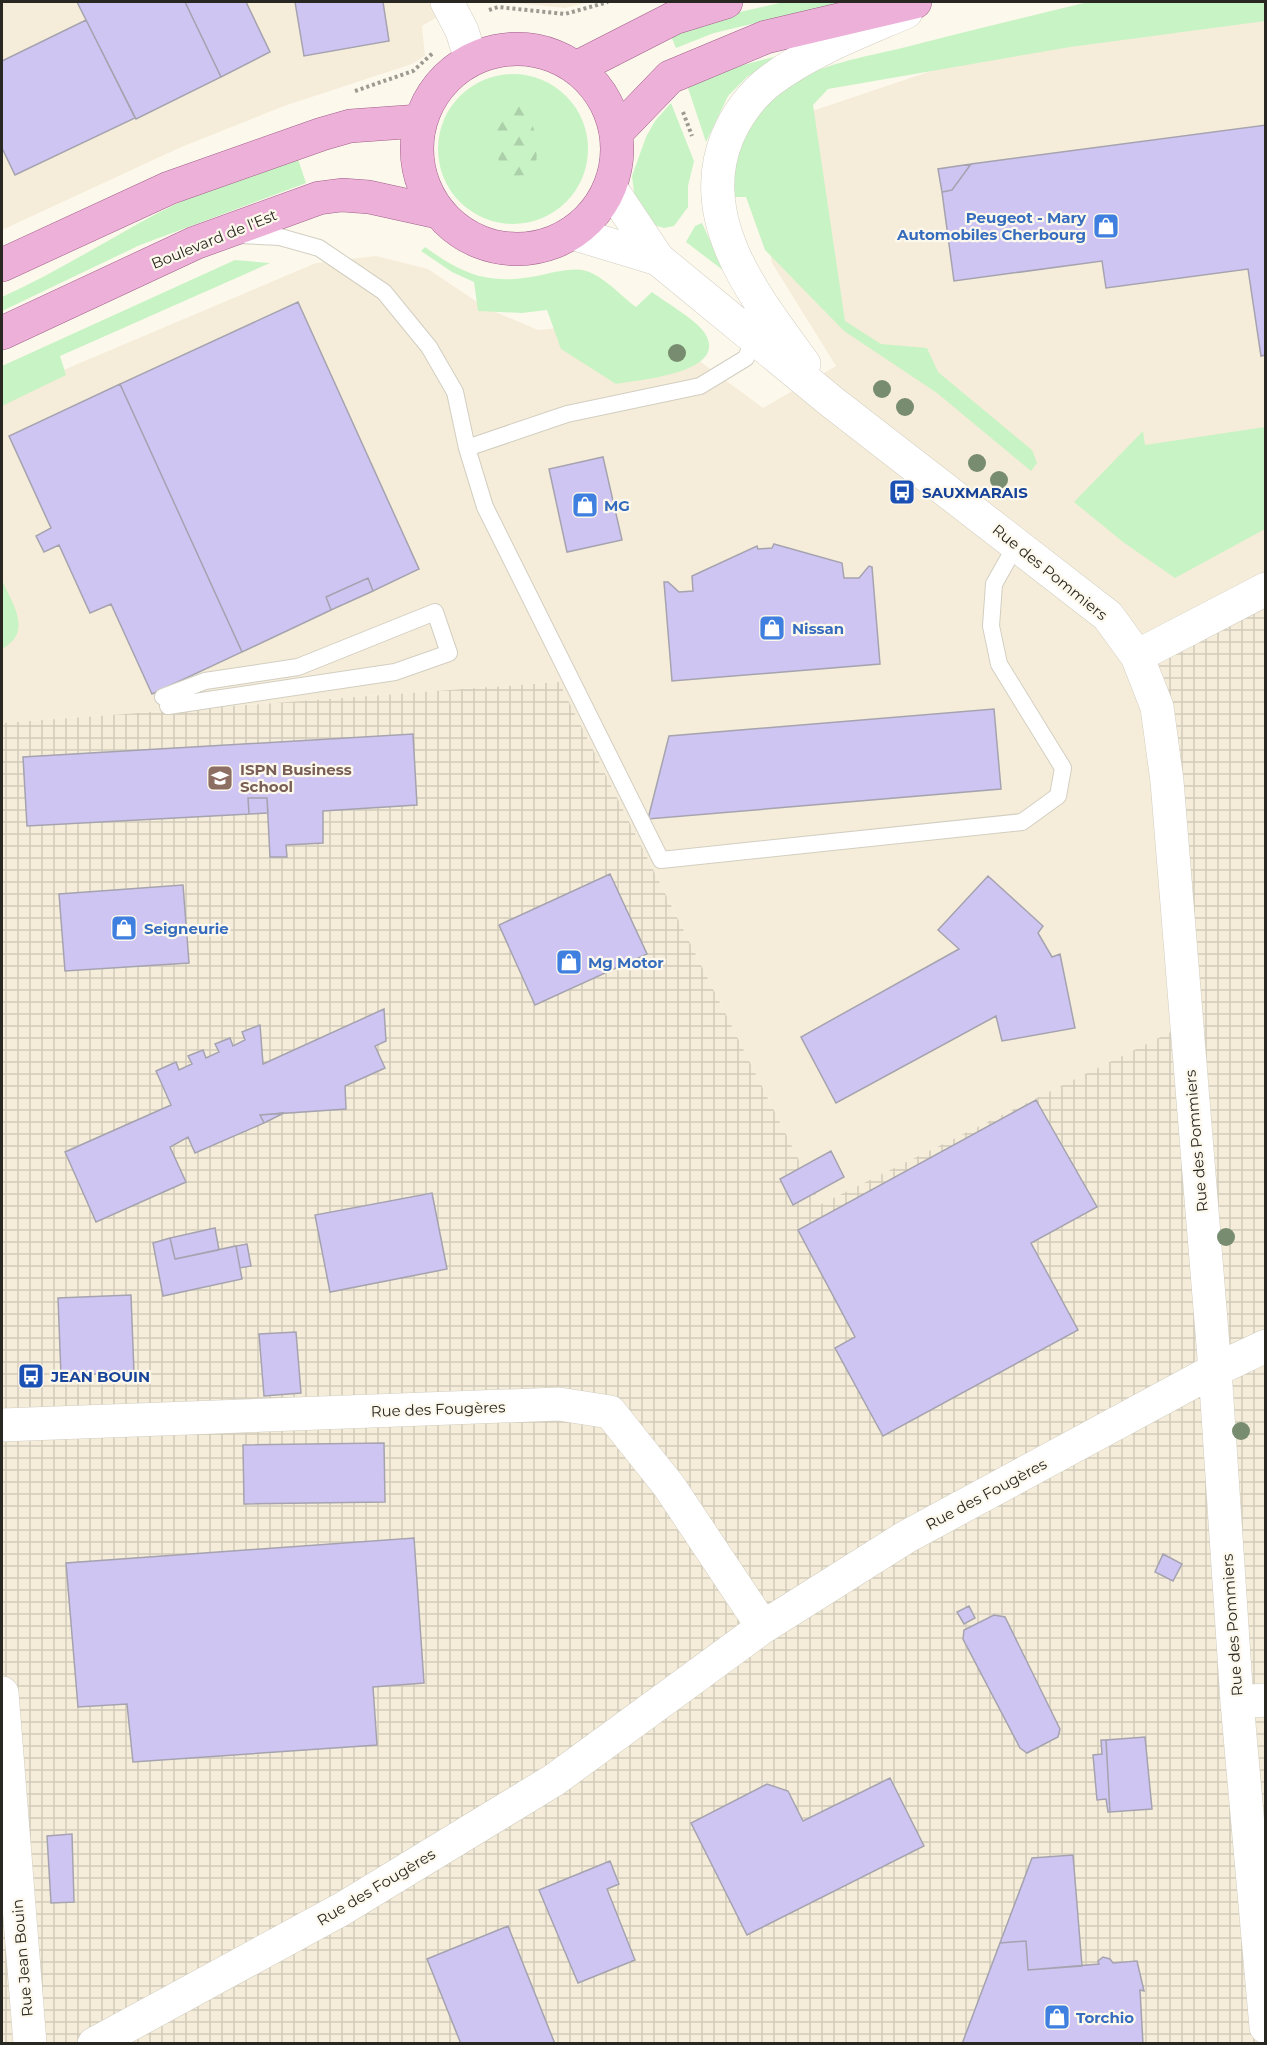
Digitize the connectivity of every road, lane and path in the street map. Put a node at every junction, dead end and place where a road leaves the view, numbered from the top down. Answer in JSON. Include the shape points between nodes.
{"nodes":[{"id":1,"x":447,"y":2,"type":"edge"},
{"id":2,"x":608,"y":2,"type":"edge"},
{"id":3,"x":726,"y":2,"type":"edge"},
{"id":4,"x":915,"y":2,"type":"edge"},
{"id":5,"x":928,"y":2,"type":"edge"},
{"id":6,"x":488,"y":11,"type":"dead end"},
{"id":7,"x":471,"y":59,"type":"junction"},
{"id":8,"x":576,"y":68,"type":"junction"},
{"id":9,"x":681,"y":108,"type":"dead end"},
{"id":10,"x":420,"y":121,"type":"junction"},
{"id":11,"x":616,"y":133,"type":"junction"},
{"id":12,"x":692,"y":137,"type":"dead end"},
{"id":13,"x":610,"y":187,"type":"junction"},
{"id":14,"x":437,"y":212,"type":"junction"},
{"id":15,"x":572,"y":233,"type":"junction"},
{"id":16,"x":221,"y":234,"type":"junction"},
{"id":17,"x":658,"y":259,"type":"junction"},
{"id":18,"x":2,"y":265,"type":"edge"},
{"id":19,"x":2,"y":333,"type":"edge"},
{"id":20,"x":754,"y":338,"type":"junction"},
{"id":21,"x":832,"y":402,"type":"junction"},
{"id":22,"x":467,"y":448,"type":"junction"},
{"id":23,"x":1017,"y":545,"type":"junction"},
{"id":24,"x":1266,"y":589,"type":"edge"},
{"id":25,"x":1137,"y":656,"type":"junction"},
{"id":26,"x":165,"y":702,"type":"joint"},
{"id":27,"x":1266,"y":1346,"type":"edge"},
{"id":28,"x":1215,"y":1370,"type":"junction"},
{"id":29,"x":2,"y":1425,"type":"edge"},
{"id":30,"x":763,"y":1627,"type":"junction"},
{"id":31,"x":2,"y":1694,"type":"edge"},
{"id":32,"x":1252,"y":1701,"type":"edge"},
{"id":33,"x":1266,"y":2027,"type":"edge"},
{"id":34,"x":30,"y":2043,"type":"edge"},
{"id":35,"x":94,"y":2043,"type":"edge"}],
"edges":[{"from":1,"to":7,"type":"street"},
{"from":2,"to":6,"type":"path","via":[[565,14],[498,8]]},
{"from":3,"to":8,"type":"main road","via":[[674,18]]},
{"from":4,"to":11,"type":"main road","via":[[766,37],[670,77]]},
{"from":5,"to":21,"type":"street","name":"Rue des Pommiers","via":[[807,57],[770,81],[748,102],[721,152],[719,212],[734,254],[753,293]]},
{"from":7,"to":8,"type":"main road","via":[[498,50],[525,49],[552,55]]},
{"from":7,"to":10,"type":"main road","via":[[437,88]]},
{"from":8,"to":11,"type":"main road","via":[[595,86]]},
{"from":9,"to":12,"type":"path"},
{"from":10,"to":14,"type":"main road","via":[[415,152],[421,184]]},
{"from":10,"to":18,"type":"main road","via":[[350,126],[322,134],[168,188]]},
{"from":11,"to":13,"type":"main road","via":[[617,160]]},
{"from":13,"to":15,"type":"main road","via":[[595,213]]},
{"from":13,"to":17,"type":"street","name":"Rue des Pommiers"},
{"from":14,"to":15,"type":"main road","via":[[459,232],[486,246],[516,250],[545,246]]},
{"from":14,"to":16,"type":"main road","name":"Boulevard de l'Est","via":[[342,195],[319,198]]},
{"from":15,"to":17,"type":"street","name":"Rue des Pommiers"},
{"from":16,"to":19,"type":"main road","name":"Boulevard de l'Est"},
{"from":16,"to":22,"type":"lane","via":[[280,237],[318,248],[384,292],[429,347],[455,392]]},
{"from":17,"to":20,"type":"street","name":"Rue des Pommiers"},
{"from":20,"to":21,"type":"street","name":"Rue des Pommiers"},
{"from":20,"to":22,"type":"lane","via":[[746,358],[700,386],[567,414]]},
{"from":21,"to":23,"type":"street","name":"Rue des Pommiers"},
{"from":22,"to":23,"type":"lane","via":[[485,507],[662,860],[1022,822],[1058,796],[1063,768],[999,664],[991,626],[994,584]]},
{"from":23,"to":25,"type":"street","name":"Rue des Pommiers","via":[[1108,616]]},
{"from":24,"to":25,"type":"street"},
{"from":25,"to":28,"type":"street","name":"Rue des Pommiers","via":[[1157,707],[1167,781]]},
{"from":26,"to":26,"type":"lane","via":[[395,672],[449,654],[435,612],[298,667],[205,681]]},
{"from":27,"to":28,"type":"street","name":"Rue des Fougères"},
{"from":28,"to":30,"type":"street","name":"Rue des Fougères","via":[[906,1537]]},
{"from":28,"to":32,"type":"street","name":"Rue des Pommiers"},
{"from":29,"to":30,"type":"street","name":"Rue des Fougères","via":[[559,1404],[610,1413],[669,1486]]},
{"from":30,"to":35,"type":"street","name":"Rue des Fougères","via":[[554,1780],[342,1909]]},
{"from":31,"to":34,"type":"street","name":"Rue Jean Bouin"},
{"from":32,"to":33,"type":"street","name":"Rue des Pommiers"}]}
